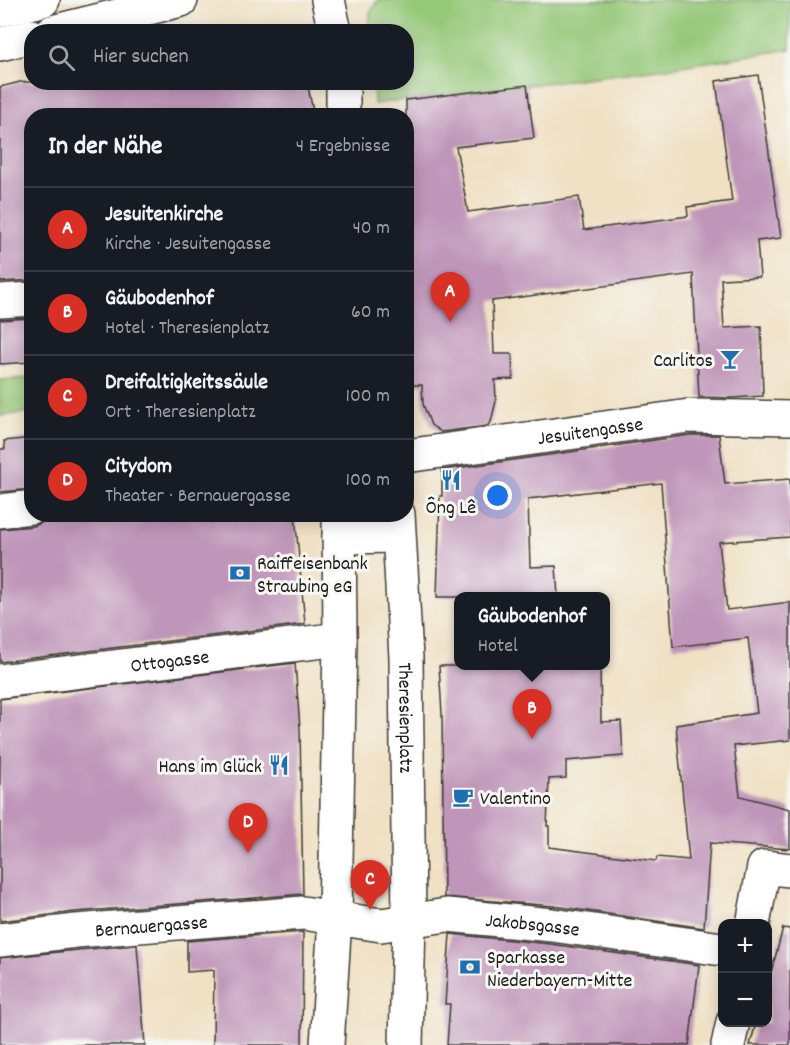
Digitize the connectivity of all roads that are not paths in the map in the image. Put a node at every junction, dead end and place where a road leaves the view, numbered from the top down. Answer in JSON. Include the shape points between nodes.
{"nodes":[{"id":1,"x":43,"y":0,"type":"edge"},
{"id":2,"x":181,"y":0,"type":"edge"},
{"id":3,"x":328,"y":0,"type":"edge"},
{"id":4,"x":0,"y":10,"type":"edge"},
{"id":5,"x":84,"y":24,"type":"edge"},
{"id":6,"x":333,"y":24,"type":"edge"},
{"id":7,"x":24,"y":38,"type":"edge"},
{"id":8,"x":0,"y":44,"type":"edge"},
{"id":9,"x":24,"y":299,"type":"edge"},
{"id":10,"x":0,"y":301,"type":"edge"},
{"id":11,"x":782,"y":418,"type":"edge"},
{"id":12,"x":414,"y":455,"type":"edge"},
{"id":13,"x":24,"y":508,"type":"edge"},
{"id":14,"x":0,"y":511,"type":"edge"},
{"id":15,"x":398,"y":525,"type":"edge"},
{"id":16,"x":339,"y":526,"type":"edge"},
{"id":17,"x":340,"y":639,"type":"junction"},
{"id":18,"x":0,"y":681,"type":"edge"},
{"id":19,"x":790,"y":870,"type":"edge"},
{"id":20,"x":335,"y":918,"type":"junction"},
{"id":21,"x":754,"y":919,"type":"edge"},
{"id":22,"x":409,"y":921,"type":"junction"},
{"id":23,"x":0,"y":940,"type":"edge"},
{"id":24,"x":718,"y":948,"type":"edge"},
{"id":25,"x":732,"y":1027,"type":"edge"},
{"id":26,"x":327,"y":1045,"type":"edge"},
{"id":27,"x":406,"y":1045,"type":"edge"},
{"id":28,"x":728,"y":1045,"type":"edge"}],
"edges":[{"from":1,"to":4,"type":"street"},
{"from":2,"to":5,"type":"street"},
{"from":3,"to":6,"type":"street"},
{"from":7,"to":8,"type":"street"},
{"from":9,"to":10,"type":"street"},
{"from":11,"to":12,"type":"street","name":"Jesuitengasse","via":[[689,416]]},
{"from":13,"to":14,"type":"street"},
{"from":15,"to":16,"type":"street"},
{"from":15,"to":22,"type":"street","name":"Theresienplatz","via":[[406,658]]},
{"from":16,"to":17,"type":"street"},
{"from":17,"to":18,"type":"street","name":"Ottogasse"},
{"from":17,"to":20,"type":"street"},
{"from":19,"to":21,"type":"street","via":[[764,867]]},
{"from":20,"to":22,"type":"street","via":[[381,926]]},
{"from":20,"to":23,"type":"street","name":"Bernauergasse","via":[[303,913]]},
{"from":20,"to":26,"type":"street"},
{"from":22,"to":24,"type":"street","name":"Jakobsgasse","via":[[447,915]]},
{"from":22,"to":27,"type":"street","name":"Theresienplatz"},
{"from":25,"to":28,"type":"street"}]}
